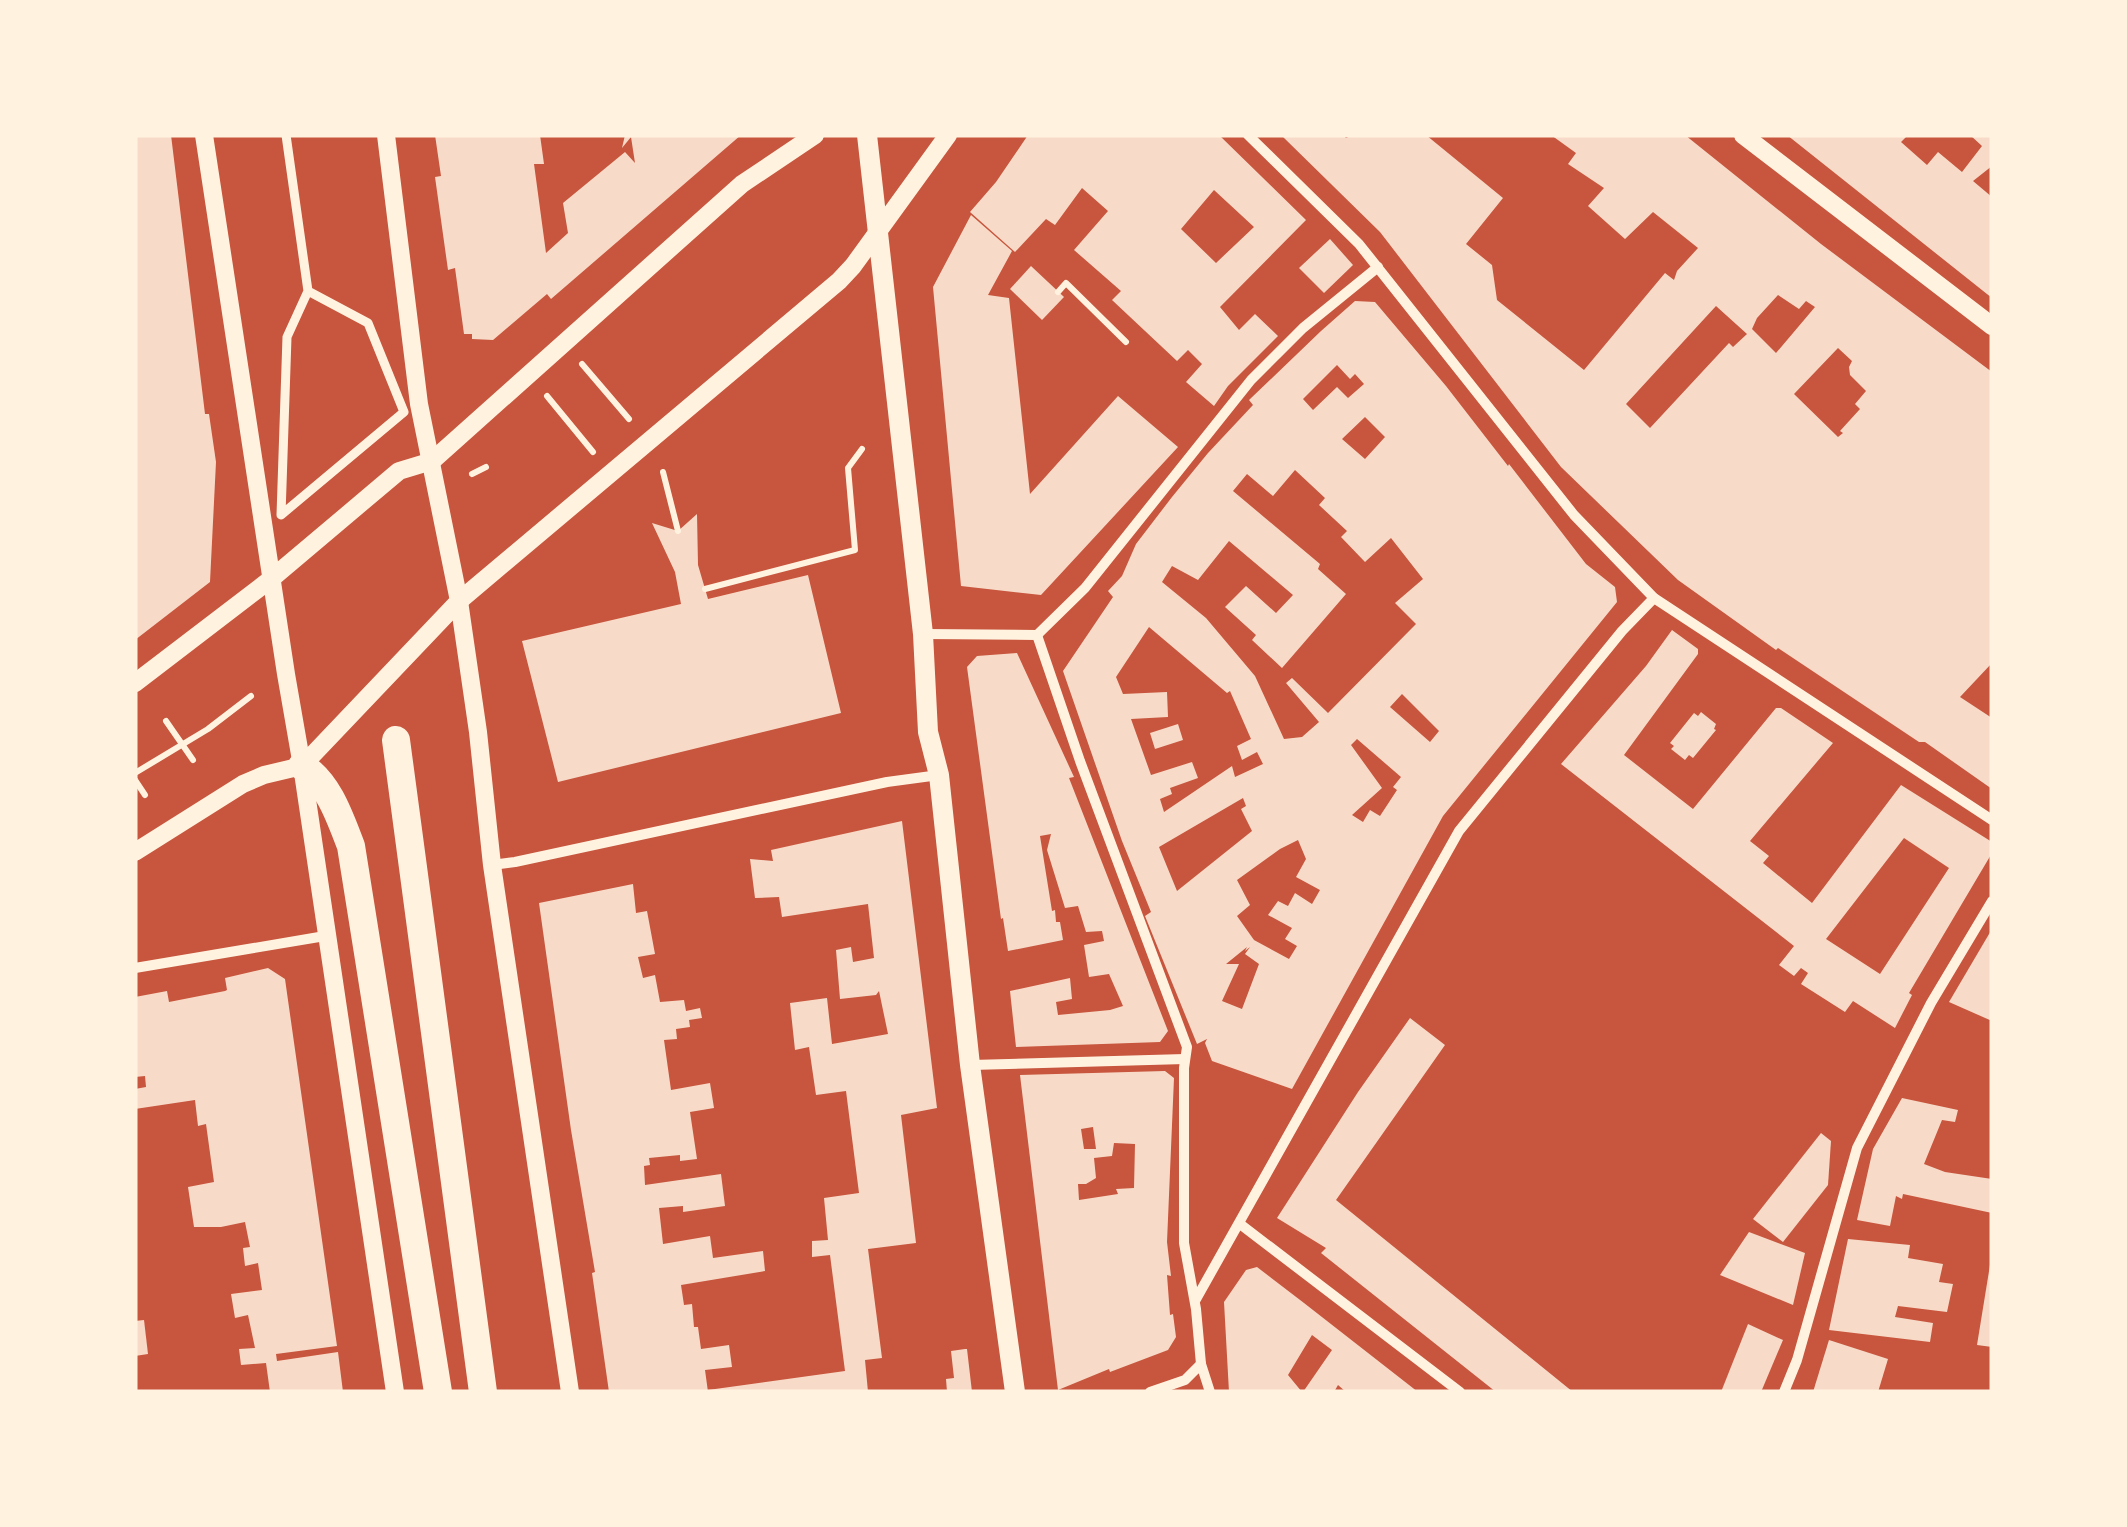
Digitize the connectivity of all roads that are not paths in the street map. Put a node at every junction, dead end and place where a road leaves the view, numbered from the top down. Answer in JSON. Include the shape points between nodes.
{"nodes":[{"id":1,"x":204,"y":135,"type":"edge"},
{"id":2,"x":286,"y":135,"type":"edge"},
{"id":3,"x":386,"y":135,"type":"edge"},
{"id":4,"x":814,"y":135,"type":"edge"},
{"id":5,"x":866,"y":135,"type":"edge"},
{"id":6,"x":948,"y":135,"type":"edge"},
{"id":7,"x":1248,"y":135,"type":"edge"},
{"id":8,"x":1743,"y":135,"type":"edge"},
{"id":9,"x":878,"y":231,"type":"junction"},
{"id":10,"x":1378,"y":267,"type":"junction"},
{"id":11,"x":308,"y":291,"type":"junction"},
{"id":12,"x":1992,"y":326,"type":"edge"},
{"id":13,"x":432,"y":461,"type":"junction"},
{"id":14,"x":271,"y":579,"type":"junction"},
{"id":15,"x":1654,"y":598,"type":"junction"},
{"id":16,"x":459,"y":601,"type":"junction"},
{"id":17,"x":923,"y":634,"type":"junction"},
{"id":18,"x":1037,"y":634,"type":"junction"},
{"id":19,"x":135,"y":683,"type":"edge"},
{"id":20,"x":396,"y":740,"type":"dead end"},
{"id":21,"x":302,"y":766,"type":"junction"},
{"id":22,"x":939,"y":775,"type":"junction"},
{"id":23,"x":1992,"y":820,"type":"edge"},
{"id":24,"x":135,"y":852,"type":"edge"},
{"id":25,"x":492,"y":865,"type":"junction"},
{"id":26,"x":1992,"y":901,"type":"edge"},
{"id":27,"x":326,"y":936,"type":"junction"},
{"id":28,"x":135,"y":968,"type":"edge"},
{"id":29,"x":1184,"y":1059,"type":"junction"},
{"id":30,"x":970,"y":1065,"type":"junction"},
{"id":31,"x":1240,"y":1224,"type":"junction"},
{"id":32,"x":1195,"y":1301,"type":"junction"},
{"id":33,"x":1202,"y":1364,"type":"junction"},
{"id":34,"x":395,"y":1392,"type":"edge"},
{"id":35,"x":438,"y":1392,"type":"edge"},
{"id":36,"x":483,"y":1392,"type":"edge"},
{"id":37,"x":570,"y":1392,"type":"edge"},
{"id":38,"x":1015,"y":1392,"type":"edge"},
{"id":39,"x":1150,"y":1392,"type":"edge"},
{"id":40,"x":1210,"y":1392,"type":"edge"},
{"id":41,"x":1460,"y":1392,"type":"edge"},
{"id":42,"x":1784,"y":1392,"type":"edge"}],
"edges":[{"from":1,"to":14,"type":"street"},
{"from":2,"to":11,"type":"street"},
{"from":3,"to":13,"type":"street"},
{"from":4,"to":13,"type":"street","via":[[742,184]]},
{"from":5,"to":9,"type":"main road"},
{"from":6,"to":9,"type":"street"},
{"from":7,"to":10,"type":"street"},
{"from":8,"to":12,"type":"street"},
{"from":9,"to":16,"type":"street","via":[[840,280]]},
{"from":9,"to":17,"type":"main road"},
{"from":10,"to":15,"type":"street","via":[[1574,514]]},
{"from":10,"to":18,"type":"street","via":[[1251,380],[1085,588]]},
{"from":11,"to":11,"type":"street","via":[[368,324],[404,412],[282,515],[287,337]]},
{"from":13,"to":14,"type":"street","via":[[399,471]]},
{"from":13,"to":16,"type":"street"},
{"from":14,"to":19,"type":"street"},
{"from":14,"to":21,"type":"street"},
{"from":15,"to":23,"type":"street"},
{"from":15,"to":31,"type":"street","via":[[1459,831]]},
{"from":16,"to":21,"type":"street"},
{"from":16,"to":25,"type":"street"},
{"from":17,"to":18,"type":"street"},
{"from":17,"to":22,"type":"main road","via":[[928,732]]},
{"from":18,"to":29,"type":"street","via":[[1187,1047]]},
{"from":20,"to":36,"type":"highway"},
{"from":21,"to":24,"type":"street","via":[[242,784]]},
{"from":21,"to":27,"type":"street"},
{"from":21,"to":35,"type":"highway","via":[[326,792],[351,846]]},
{"from":22,"to":25,"type":"street"},
{"from":22,"to":30,"type":"main road"},
{"from":25,"to":37,"type":"street"},
{"from":26,"to":42,"type":"street","via":[[1856,1148]]},
{"from":27,"to":28,"type":"street"},
{"from":27,"to":34,"type":"street"},
{"from":29,"to":30,"type":"street"},
{"from":29,"to":32,"type":"street","via":[[1184,1243]]},
{"from":30,"to":38,"type":"main road"},
{"from":31,"to":32,"type":"street"},
{"from":31,"to":41,"type":"street"},
{"from":32,"to":33,"type":"street"},
{"from":33,"to":39,"type":"street","via":[[1185,1380]]},
{"from":33,"to":40,"type":"street"}]}
